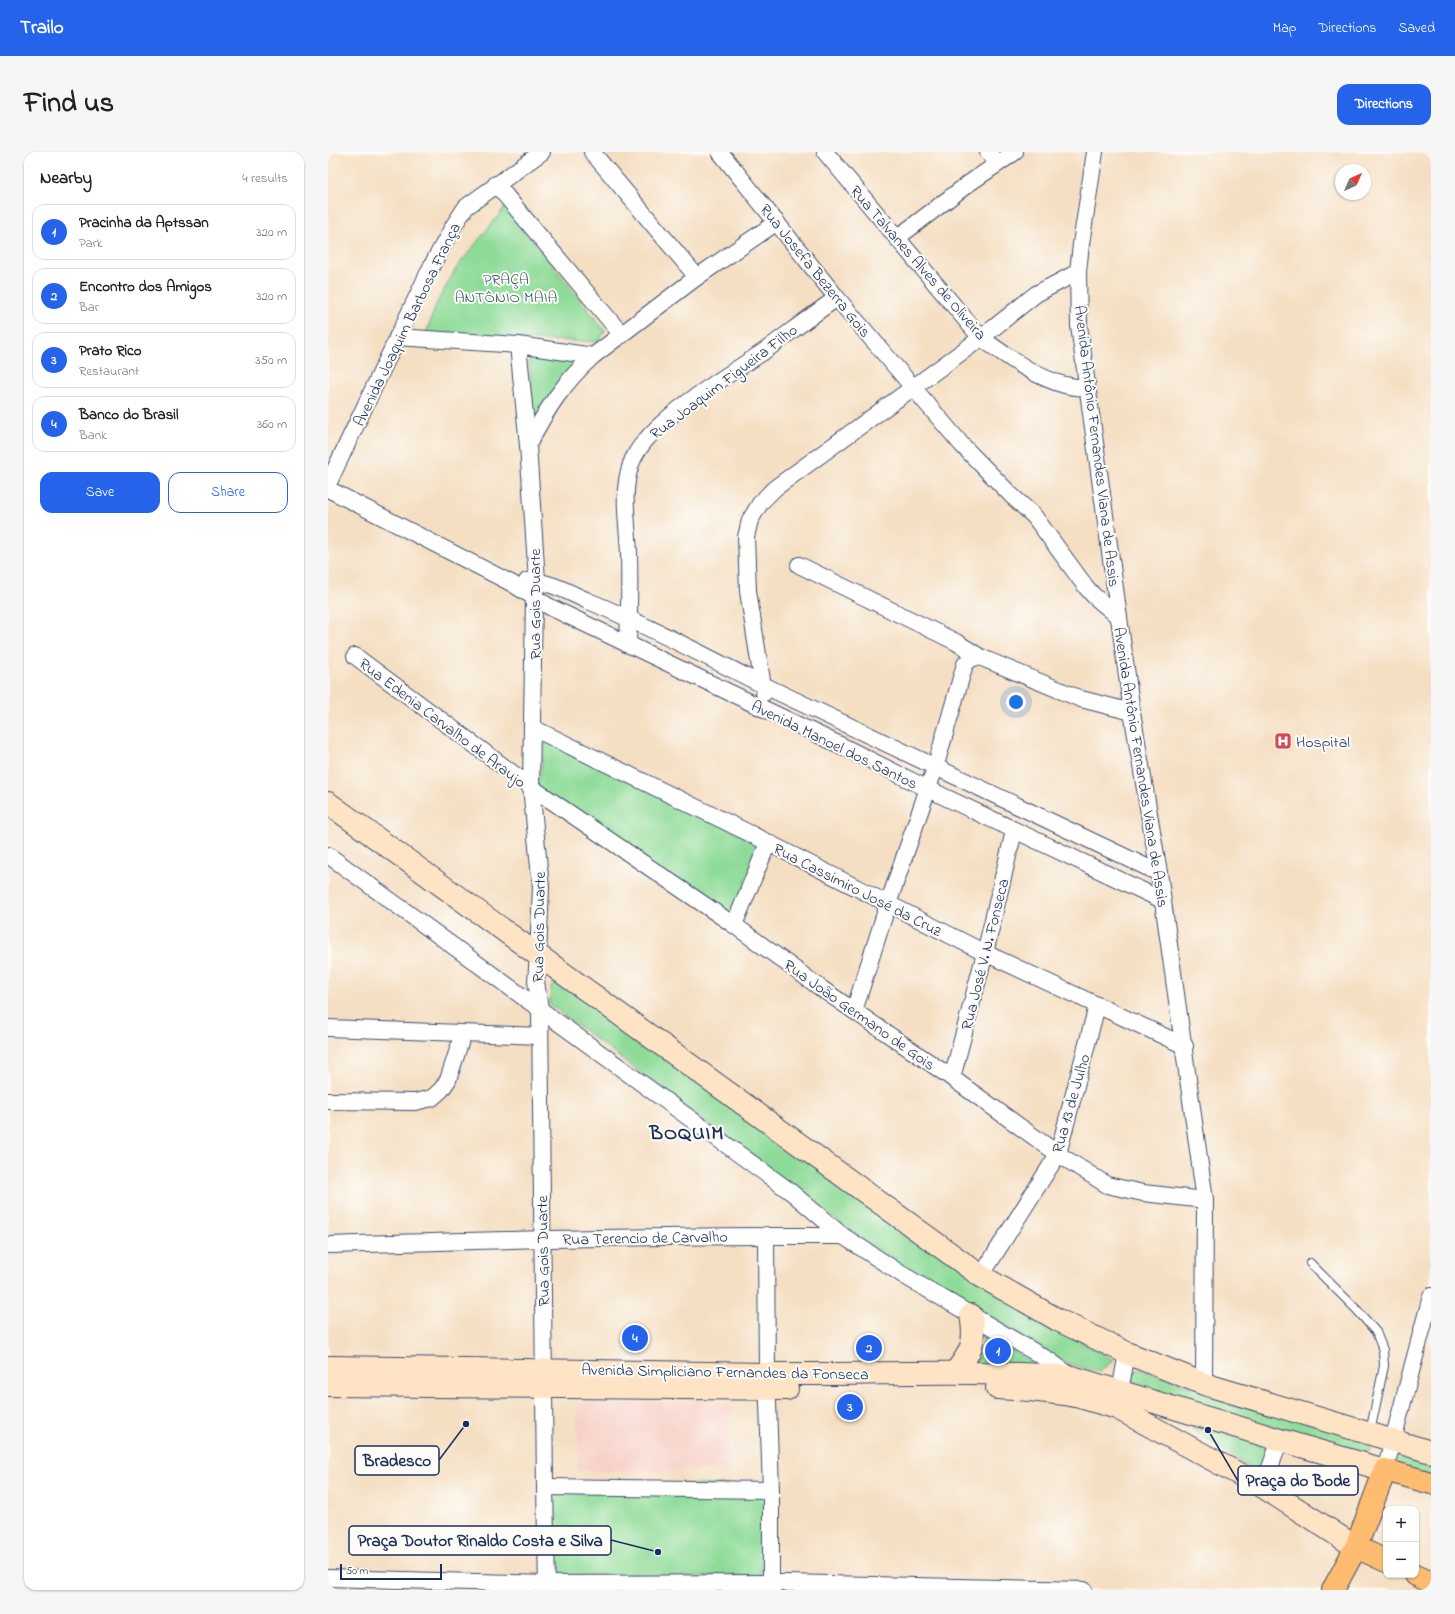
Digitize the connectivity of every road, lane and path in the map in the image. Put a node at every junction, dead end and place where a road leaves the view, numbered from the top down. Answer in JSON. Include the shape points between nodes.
{"nodes":[{"id":1,"x":542,"y":152,"type":"edge"},
{"id":2,"x":592,"y":152,"type":"edge"},
{"id":3,"x":720,"y":152,"type":"edge"},
{"id":4,"x":825,"y":152,"type":"edge"},
{"id":5,"x":1015,"y":152,"type":"edge"},
{"id":6,"x":1095,"y":152,"type":"edge"},
{"id":7,"x":993,"y":157,"type":"edge"},
{"id":8,"x":496,"y":184,"type":"junction"},
{"id":9,"x":777,"y":222,"type":"junction"},
{"id":10,"x":897,"y":238,"type":"junction"},
{"id":11,"x":1078,"y":272,"type":"junction"},
{"id":12,"x":697,"y":277,"type":"junction"},
{"id":13,"x":837,"y":298,"type":"junction"},
{"id":14,"x":622,"y":334,"type":"junction"},
{"id":15,"x":397,"y":337,"type":"junction"},
{"id":16,"x":982,"y":338,"type":"junction"},
{"id":17,"x":518,"y":345,"type":"junction"},
{"id":18,"x":594,"y":356,"type":"junction"},
{"id":19,"x":912,"y":387,"type":"junction"},
{"id":20,"x":1087,"y":388,"type":"junction"},
{"id":21,"x":528,"y":446,"type":"junction"},
{"id":22,"x":328,"y":484,"type":"edge"},
{"id":23,"x":328,"y":489,"type":"edge"},
{"id":24,"x":799,"y":565,"type":"dead end"},
{"id":25,"x":537,"y":581,"type":"junction"},
{"id":26,"x":511,"y":583,"type":"junction"},
{"id":27,"x":534,"y":598,"type":"junction"},
{"id":28,"x":1120,"y":616,"type":"junction"},
{"id":29,"x":629,"y":617,"type":"junction"},
{"id":30,"x":628,"y":645,"type":"junction"},
{"id":31,"x":355,"y":656,"type":"dead end"},
{"id":32,"x":980,"y":656,"type":"junction"},
{"id":33,"x":764,"y":685,"type":"junction"},
{"id":34,"x":764,"y":708,"type":"junction"},
{"id":35,"x":1132,"y":712,"type":"junction"},
{"id":36,"x":533,"y":728,"type":"junction"},
{"id":37,"x":935,"y":768,"type":"junction"},
{"id":38,"x":531,"y":787,"type":"junction"},
{"id":39,"x":928,"y":790,"type":"junction"},
{"id":40,"x":328,"y":803,"type":"edge"},
{"id":41,"x":1014,"y":831,"type":"junction"},
{"id":42,"x":768,"y":844,"type":"junction"},
{"id":43,"x":328,"y":855,"type":"edge"},
{"id":44,"x":1159,"y":873,"type":"junction"},
{"id":45,"x":1162,"y":900,"type":"junction"},
{"id":46,"x":888,"y":904,"type":"junction"},
{"id":47,"x":734,"y":925,"type":"junction"},
{"id":48,"x":985,"y":953,"type":"junction"},
{"id":49,"x":538,"y":955,"type":"junction"},
{"id":50,"x":1097,"y":1006,"type":"junction"},
{"id":51,"x":540,"y":1009,"type":"junction"},
{"id":52,"x":854,"y":1011,"type":"junction"},
{"id":53,"x":328,"y":1028,"type":"edge"},
{"id":54,"x":463,"y":1034,"type":"junction"},
{"id":55,"x":540,"y":1036,"type":"junction"},
{"id":56,"x":1185,"y":1046,"type":"junction"},
{"id":57,"x":952,"y":1078,"type":"junction"},
{"id":58,"x":328,"y":1101,"type":"edge"},
{"id":59,"x":1058,"y":1154,"type":"junction"},
{"id":60,"x":1205,"y":1200,"type":"junction"},
{"id":61,"x":766,"y":1236,"type":"junction"},
{"id":62,"x":843,"y":1236,"type":"junction"},
{"id":63,"x":542,"y":1239,"type":"junction"},
{"id":64,"x":328,"y":1246,"type":"edge"},
{"id":65,"x":1310,"y":1263,"type":"dead end"},
{"id":66,"x":981,"y":1276,"type":"junction"},
{"id":67,"x":1431,"y":1296,"type":"edge"},
{"id":68,"x":1428,"y":1312,"type":"edge"},
{"id":69,"x":971,"y":1315,"type":"junction"},
{"id":70,"x":1127,"y":1353,"type":"junction"},
{"id":71,"x":328,"y":1367,"type":"edge"},
{"id":72,"x":955,"y":1372,"type":"junction"},
{"id":73,"x":1072,"y":1377,"type":"junction"},
{"id":74,"x":545,"y":1378,"type":"junction"},
{"id":75,"x":768,"y":1381,"type":"junction"},
{"id":76,"x":1204,"y":1384,"type":"junction"},
{"id":77,"x":328,"y":1385,"type":"edge"},
{"id":78,"x":1119,"y":1399,"type":"junction"},
{"id":79,"x":1370,"y":1433,"type":"junction"},
{"id":80,"x":1280,"y":1440,"type":"junction"},
{"id":81,"x":1393,"y":1440,"type":"junction"},
{"id":82,"x":1431,"y":1452,"type":"edge"},
{"id":83,"x":1385,"y":1470,"type":"junction"},
{"id":84,"x":1431,"y":1483,"type":"edge"},
{"id":85,"x":545,"y":1487,"type":"junction"},
{"id":86,"x":1263,"y":1488,"type":"junction"},
{"id":87,"x":771,"y":1490,"type":"junction"},
{"id":88,"x":1356,"y":1548,"type":"junction"},
{"id":89,"x":1383,"y":1560,"type":"edge"},
{"id":90,"x":1419,"y":1576,"type":"edge"},
{"id":91,"x":328,"y":1578,"type":"edge"},
{"id":92,"x":1431,"y":1582,"type":"edge"},
{"id":93,"x":370,"y":1584,"type":"edge"},
{"id":94,"x":770,"y":1586,"type":"edge"},
{"id":95,"x":547,"y":1587,"type":"edge"},
{"id":96,"x":1084,"y":1590,"type":"edge"},
{"id":97,"x":1333,"y":1590,"type":"edge"}],
"edges":[{"from":1,"to":8,"type":"street","name":"Avenida Joaquim Barbosa França"},
{"from":2,"to":12,"type":"street"},
{"from":3,"to":9,"type":"street","name":"Rua Josefa Bezerra Gois"},
{"from":4,"to":10,"type":"street","name":"Rua Talvanes Alves de Oliveira"},
{"from":5,"to":7,"type":"street"},
{"from":6,"to":11,"type":"street","name":"Avenida Antônio Fernandes Viana de Assis"},
{"from":7,"to":10,"type":"street"},
{"from":8,"to":14,"type":"street"},
{"from":8,"to":15,"type":"street","name":"Avenida Joaquim Barbosa França","via":[[466,207],[460,215]]},
{"from":9,"to":12,"type":"street"},
{"from":9,"to":13,"type":"street","name":"Rua Josefa Bezerra Gois"},
{"from":10,"to":16,"type":"street","name":"Rua Talvanes Alves de Oliveira"},
{"from":11,"to":16,"type":"street","via":[[1036,294]]},
{"from":11,"to":20,"type":"street","name":"Avenida Antônio Fernandes Viana de Assis","via":[[1080,326]]},
{"from":12,"to":14,"type":"street"},
{"from":13,"to":19,"type":"street","name":"Rua Josefa Bezerra Gois"},
{"from":13,"to":29,"type":"street","name":"Rua Joaquim Figueira Filho","via":[[678,410],[647,436],[638,448],[626,483]]},
{"from":14,"to":18,"type":"street"},
{"from":15,"to":17,"type":"street"},
{"from":15,"to":22,"type":"street","name":"Avenida Joaquim Barbosa França"},
{"from":16,"to":19,"type":"street"},
{"from":16,"to":20,"type":"street","name":"Rua Talvanes Alves de Oliveira","via":[[1031,370],[1065,385]]},
{"from":17,"to":18,"type":"street"},
{"from":17,"to":21,"type":"street","name":"Rua Gois Duarte"},
{"from":18,"to":21,"type":"street","via":[[561,389],[547,409]]},
{"from":19,"to":28,"type":"street","name":"Rua Josefa Bezerra Gois","via":[[962,445],[1034,516],[1094,596]]},
{"from":19,"to":33,"type":"street","via":[[775,488],[761,502],[750,520],[746,538],[748,591]]},
{"from":20,"to":28,"type":"street","name":"Avenida Antônio Fernandes Viana de Assis"},
{"from":21,"to":25,"type":"street","name":"Rua Gois Duarte"},
{"from":23,"to":26,"type":"street","name":"Avenida Manoel dos Santos"},
{"from":24,"to":32,"type":"street"},
{"from":25,"to":26,"type":"street","name":"Avenida Manoel dos Santos"},
{"from":25,"to":27,"type":"street","name":"Rua Gois Duarte"},
{"from":25,"to":29,"type":"street","name":"Avenida Manoel dos Santos"},
{"from":26,"to":27,"type":"street","name":"Avenida Manoel dos Santos"},
{"from":27,"to":30,"type":"street","name":"Avenida Manoel dos Santos"},
{"from":27,"to":36,"type":"street","name":"Rua Gois Duarte"},
{"from":28,"to":35,"type":"street","name":"Avenida Antônio Fernandes Viana de Assis"},
{"from":29,"to":30,"type":"street","name":"Rua Joaquim Figueira Filho"},
{"from":29,"to":33,"type":"street","name":"Avenida Manoel dos Santos"},
{"from":30,"to":34,"type":"street","name":"Avenida Manoel dos Santos"},
{"from":31,"to":38,"type":"street","name":"Rua Edenia Carvalho de Araujo"},
{"from":32,"to":35,"type":"street","via":[[1081,700]]},
{"from":32,"to":37,"type":"street","via":[[965,664]]},
{"from":33,"to":34,"type":"street"},
{"from":33,"to":37,"type":"street","name":"Avenida Manoel dos Santos"},
{"from":34,"to":39,"type":"street","name":"Avenida Manoel dos Santos"},
{"from":35,"to":44,"type":"street","name":"Avenida Antônio Fernandes Viana de Assis"},
{"from":36,"to":38,"type":"street","name":"Rua Gois Duarte"},
{"from":36,"to":42,"type":"street","name":"Rua Cassimiro José da Cruz"},
{"from":37,"to":39,"type":"street"},
{"from":37,"to":44,"type":"street","name":"Avenida Manoel dos Santos"},
{"from":38,"to":47,"type":"street","name":"Rua João Germano de Gois"},
{"from":38,"to":49,"type":"street","name":"Rua Gois Duarte","via":[[541,887]]},
{"from":39,"to":41,"type":"street","name":"Avenida Manoel dos Santos"},
{"from":39,"to":46,"type":"street"},
{"from":40,"to":49,"type":"main road"},
{"from":41,"to":45,"type":"street","name":"Avenida Manoel dos Santos"},
{"from":41,"to":48,"type":"street","name":"Rua José V. N. Fonseca"},
{"from":42,"to":46,"type":"street","name":"Rua Cassimiro José da Cruz"},
{"from":42,"to":47,"type":"street"},
{"from":43,"to":51,"type":"street"},
{"from":44,"to":45,"type":"street","name":"Avenida Antônio Fernandes Viana de Assis"},
{"from":45,"to":56,"type":"street","name":"Avenida Antônio Fernandes Viana de Assis"},
{"from":46,"to":48,"type":"street","name":"Rua Cassimiro José da Cruz"},
{"from":46,"to":52,"type":"street"},
{"from":47,"to":52,"type":"street","name":"Rua João Germano de Gois"},
{"from":48,"to":50,"type":"street","name":"Rua Cassimiro José da Cruz"},
{"from":48,"to":57,"type":"street","name":"Rua José V. N. Fonseca"},
{"from":49,"to":51,"type":"street","name":"Rua Gois Duarte","via":[[536,981]]},
{"from":49,"to":66,"type":"main road"},
{"from":50,"to":56,"type":"street","name":"Rua Cassimiro José da Cruz"},
{"from":50,"to":59,"type":"street","name":"Rua 13 de Julho"},
{"from":51,"to":55,"type":"street","name":"Rua Gois Duarte"},
{"from":51,"to":62,"type":"street","via":[[791,1192]]},
{"from":52,"to":57,"type":"street","name":"Rua João Germano de Gois"},
{"from":53,"to":54,"type":"street"},
{"from":54,"to":55,"type":"street"},
{"from":54,"to":58,"type":"street","via":[[448,1080],[432,1098],[415,1102]]},
{"from":55,"to":63,"type":"street","name":"Rua Gois Duarte"},
{"from":56,"to":60,"type":"street","name":"Avenida Antônio Fernandes Viana de Assis"},
{"from":57,"to":59,"type":"street","name":"Rua João Germano de Gois"},
{"from":59,"to":60,"type":"street","name":"Rua João Germano de Gois","via":[[1107,1185],[1143,1193]]},
{"from":59,"to":66,"type":"street","name":"Rua 13 de Julho"},
{"from":60,"to":76,"type":"street","name":"Avenida Antônio Fernandes Viana de Assis"},
{"from":61,"to":62,"type":"street","name":"Rua Terencio de Carvalho"},
{"from":61,"to":63,"type":"street","name":"Rua Terencio de Carvalho"},
{"from":61,"to":75,"type":"street"},
{"from":62,"to":69,"type":"street"},
{"from":63,"to":64,"type":"street","name":"Rua Terencio de Carvalho"},
{"from":63,"to":74,"type":"street","name":"Rua Gois Duarte"},
{"from":65,"to":79,"type":"lane","via":[[1376,1332],[1383,1350],[1384,1366]]},
{"from":66,"to":70,"type":"main road","via":[[1058,1320]]},
{"from":67,"to":68,"type":"street"},
{"from":68,"to":81,"type":"street"},
{"from":69,"to":72,"type":"main road","via":[[974,1330],[972,1346]]},
{"from":69,"to":73,"type":"street","via":[[1050,1361]]},
{"from":70,"to":76,"type":"main road"},
{"from":70,"to":78,"type":"street"},
{"from":71,"to":74,"type":"main road","name":"Avenida Simpliciano Fernandes da Fonseca"},
{"from":72,"to":73,"type":"main road","name":"Avenida Simpliciano Fernandes da Fonseca"},
{"from":72,"to":75,"type":"main road","name":"Avenida Simpliciano Fernandes da Fonseca"},
{"from":73,"to":78,"type":"main road","name":"Avenida Simpliciano Fernandes da Fonseca"},
{"from":74,"to":75,"type":"main road","name":"Avenida Simpliciano Fernandes da Fonseca"},
{"from":74,"to":77,"type":"main road","name":"Avenida Simpliciano Fernandes da Fonseca"},
{"from":74,"to":85,"type":"street","name":"Rua Gois Duarte"},
{"from":75,"to":78,"type":"main road","name":"Avenida Simpliciano Fernandes da Fonseca","via":[[970,1386]]},
{"from":75,"to":87,"type":"street"},
{"from":76,"to":79,"type":"main road"},
{"from":78,"to":80,"type":"main road","via":[[1148,1400]]},
{"from":78,"to":86,"type":"main road"},
{"from":79,"to":81,"type":"main road"},
{"from":80,"to":83,"type":"main road"},
{"from":80,"to":86,"type":"street"},
{"from":81,"to":82,"type":"main road"},
{"from":81,"to":83,"type":"street"},
{"from":83,"to":84,"type":"main road"},
{"from":83,"to":88,"type":"main road"},
{"from":85,"to":87,"type":"street"},
{"from":85,"to":95,"type":"street","name":"Rua Gois Duarte"},
{"from":86,"to":88,"type":"main road"},
{"from":87,"to":94,"type":"street"},
{"from":88,"to":89,"type":"main road"},
{"from":88,"to":97,"type":"main road"},
{"from":90,"to":92,"type":"main road"},
{"from":91,"to":93,"type":"street"},
{"from":93,"to":95,"type":"street"},
{"from":94,"to":95,"type":"street"},
{"from":94,"to":96,"type":"street"}]}
